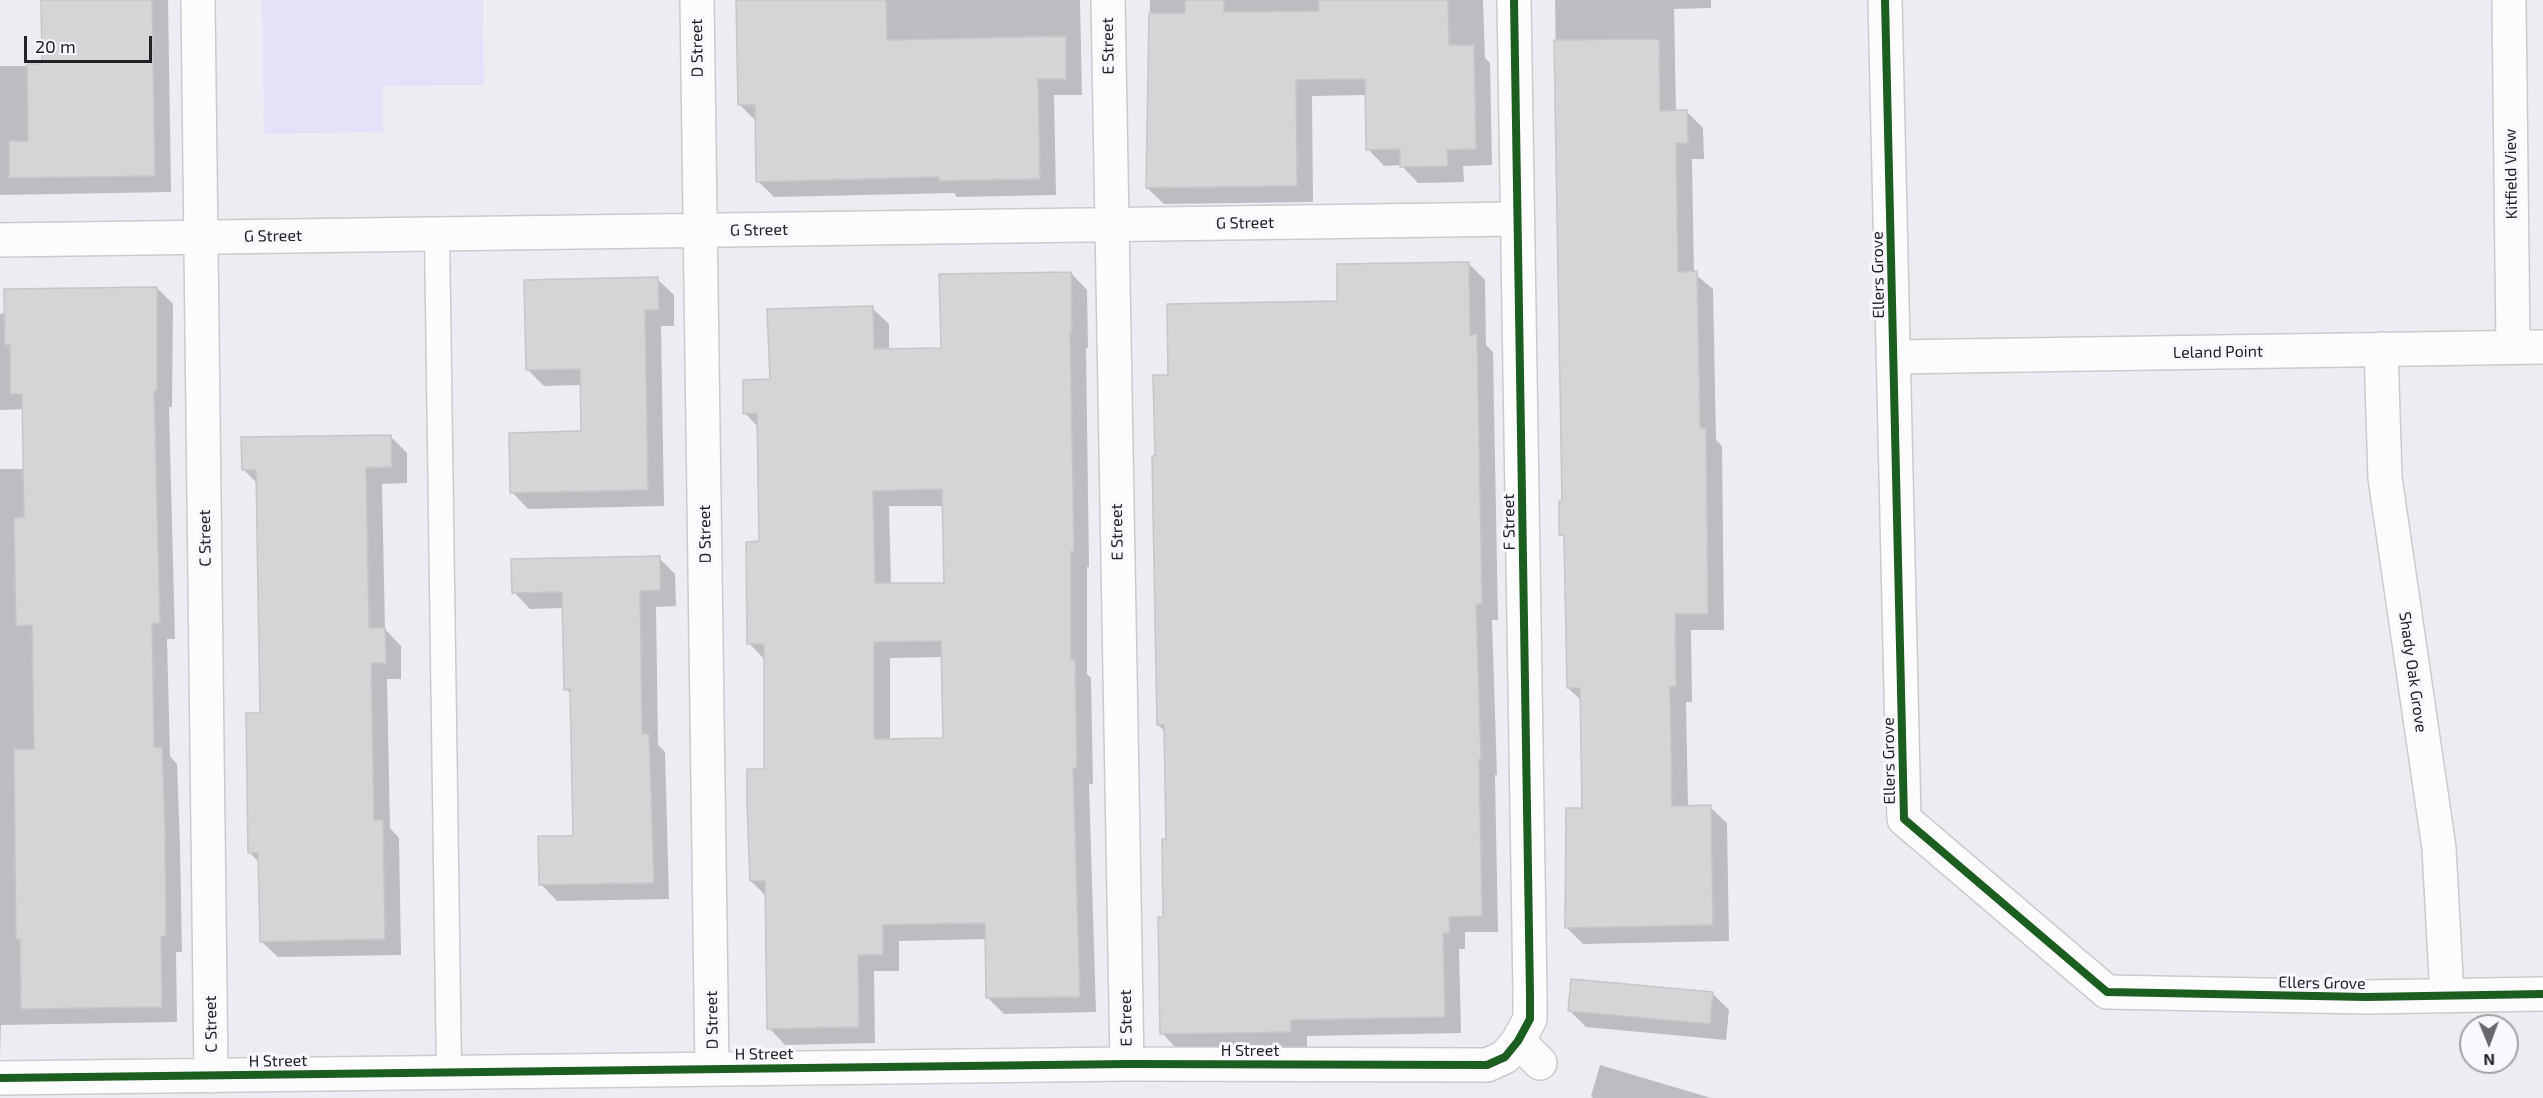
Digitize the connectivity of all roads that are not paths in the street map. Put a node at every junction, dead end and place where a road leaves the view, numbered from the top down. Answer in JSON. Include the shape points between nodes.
{"nodes":[{"id":1,"x":198,"y":0,"type":"edge"},
{"id":2,"x":697,"y":0,"type":"edge"},
{"id":3,"x":1108,"y":0,"type":"edge"},
{"id":4,"x":1514,"y":0,"type":"edge"},
{"id":5,"x":1885,"y":0,"type":"edge"},
{"id":6,"x":2509,"y":0,"type":"edge"},
{"id":7,"x":1517,"y":219,"type":"junction"},
{"id":8,"x":1111,"y":225,"type":"junction"},
{"id":9,"x":701,"y":231,"type":"junction"},
{"id":10,"x":437,"y":234,"type":"junction"},
{"id":11,"x":201,"y":237,"type":"junction"},
{"id":12,"x":0,"y":240,"type":"edge"},
{"id":13,"x":2528,"y":347,"type":"edge"},
{"id":14,"x":2381,"y":349,"type":"junction"},
{"id":15,"x":1893,"y":357,"type":"junction"},
{"id":16,"x":2543,"y":994,"type":"edge"},
{"id":17,"x":2447,"y":996,"type":"junction"},
{"id":18,"x":1529,"y":1052,"type":"joint"},
{"id":19,"x":1127,"y":1064,"type":"junction"},
{"id":20,"x":712,"y":1068,"type":"junction"},
{"id":21,"x":449,"y":1072,"type":"junction"},
{"id":22,"x":212,"y":1076,"type":"junction"},
{"id":23,"x":0,"y":1078,"type":"edge"}],
"edges":[{"from":1,"to":11,"type":"street","name":"C Street"},
{"from":2,"to":9,"type":"street","name":"D Street"},
{"from":3,"to":8,"type":"street","name":"E Street"},
{"from":4,"to":7,"type":"street","name":"F Street"},
{"from":5,"to":15,"type":"street","name":"Ellers Grove"},
{"from":6,"to":13,"type":"street","name":"Kitfield View"},
{"from":7,"to":8,"type":"street","name":"G Street"},
{"from":7,"to":18,"type":"street","name":"F Street"},
{"from":8,"to":9,"type":"street","name":"G Street"},
{"from":8,"to":19,"type":"street","name":"E Street"},
{"from":9,"to":10,"type":"street","name":"G Street"},
{"from":9,"to":20,"type":"street","name":"D Street"},
{"from":10,"to":11,"type":"street","name":"G Street"},
{"from":10,"to":21,"type":"lane"},
{"from":11,"to":12,"type":"street","name":"G Street"},
{"from":11,"to":22,"type":"street","name":"C Street"},
{"from":13,"to":14,"type":"street","name":"Leland Point"},
{"from":14,"to":15,"type":"street","name":"Leland Point"},
{"from":14,"to":17,"type":"street","name":"Shady Oak Grove","via":[[2385,478],[2439,848]]},
{"from":15,"to":17,"type":"street","name":"Ellers Grove","via":[[1904,819],[2107,992]]},
{"from":16,"to":17,"type":"street","name":"Ellers Grove"},
{"from":18,"to":19,"type":"street","name":"H Street","via":[[1487,1065]]},
{"from":19,"to":20,"type":"street","name":"H Street"},
{"from":20,"to":21,"type":"street","name":"H Street"},
{"from":21,"to":22,"type":"street","name":"H Street"},
{"from":22,"to":23,"type":"street","name":"H Street"}]}
